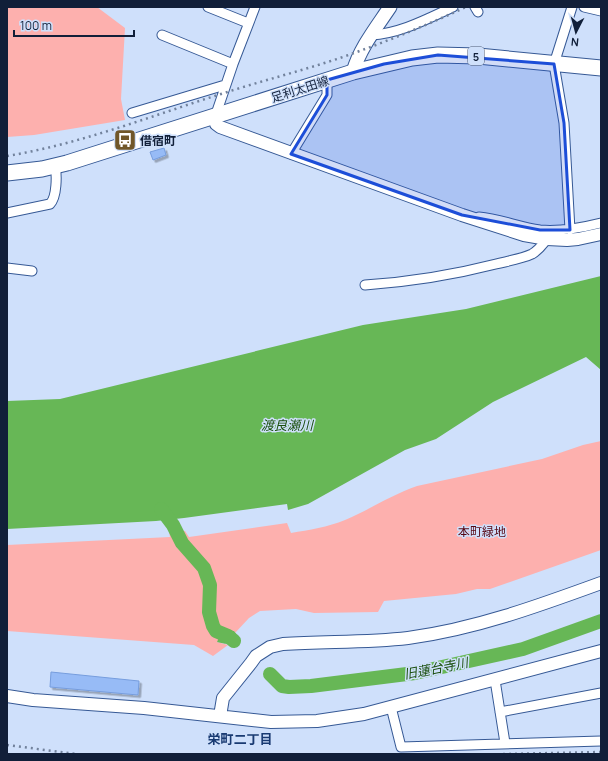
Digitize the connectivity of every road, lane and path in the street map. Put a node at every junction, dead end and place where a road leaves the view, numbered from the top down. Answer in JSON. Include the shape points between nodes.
{"nodes":[{"id":1,"x":208,"y":7,"type":"edge"},
{"id":2,"x":255,"y":7,"type":"edge"},
{"id":3,"x":390,"y":7,"type":"edge"},
{"id":4,"x":453,"y":7,"type":"edge"},
{"id":5,"x":572,"y":7,"type":"edge"},
{"id":6,"x":584,"y":7,"type":"edge"},
{"id":7,"x":601,"y":11,"type":"edge"},
{"id":8,"x":248,"y":23,"type":"junction"},
{"id":9,"x":162,"y":35,"type":"dead end"},
{"id":10,"x":371,"y":35,"type":"junction"},
{"id":11,"x":233,"y":64,"type":"junction"},
{"id":12,"x":554,"y":64,"type":"junction"},
{"id":13,"x":601,"y":68,"type":"edge"},
{"id":14,"x":353,"y":72,"type":"junction"},
{"id":15,"x":327,"y":80,"type":"junction"},
{"id":16,"x":225,"y":85,"type":"junction"},
{"id":17,"x":132,"y":113,"type":"dead end"},
{"id":18,"x":214,"y":117,"type":"junction"},
{"id":19,"x":292,"y":154,"type":"junction"},
{"id":20,"x":55,"y":166,"type":"junction"},
{"id":21,"x":7,"y":173,"type":"edge"},
{"id":22,"x":7,"y":213,"type":"edge"},
{"id":23,"x":462,"y":215,"type":"junction"},
{"id":24,"x":601,"y":223,"type":"edge"},
{"id":25,"x":570,"y":230,"type":"junction"},
{"id":26,"x":601,"y":234,"type":"edge"},
{"id":27,"x":547,"y":239,"type":"junction"},
{"id":28,"x":7,"y":268,"type":"edge"},
{"id":29,"x":32,"y":271,"type":"dead end"},
{"id":30,"x":365,"y":285,"type":"dead end"},
{"id":31,"x":601,"y":583,"type":"edge"},
{"id":32,"x":601,"y":651,"type":"edge"},
{"id":33,"x":495,"y":680,"type":"junction"},
{"id":34,"x":601,"y":694,"type":"edge"},
{"id":35,"x":7,"y":696,"type":"edge"},
{"id":36,"x":391,"y":707,"type":"junction"},
{"id":37,"x":500,"y":712,"type":"junction"},
{"id":38,"x":220,"y":716,"type":"junction"},
{"id":39,"x":601,"y":741,"type":"edge"},
{"id":40,"x":505,"y":743,"type":"junction"}],
"edges":[{"from":1,"to":8,"type":"street"},
{"from":2,"to":8,"type":"street"},
{"from":3,"to":10,"type":"main road"},
{"from":4,"to":10,"type":"street","via":[[394,31]]},
{"from":5,"to":12,"type":"street"},
{"from":6,"to":7,"type":"street"},
{"from":8,"to":11,"type":"street"},
{"from":9,"to":11,"type":"street"},
{"from":10,"to":14,"type":"main road","via":[[355,63]]},
{"from":11,"to":16,"type":"street"},
{"from":12,"to":13,"type":"main road","name":"足利太田線","number":"5"},
{"from":12,"to":14,"type":"main road","name":"足利太田線","number":"5","via":[[478,56],[438,55]]},
{"from":12,"to":25,"type":"street","via":[[564,123]]},
{"from":14,"to":15,"type":"main road","name":"足利太田線","number":"5"},
{"from":15,"to":18,"type":"main road","name":"足利太田線","number":"5"},
{"from":15,"to":19,"type":"street","via":[[327,95]]},
{"from":16,"to":17,"type":"street"},
{"from":16,"to":18,"type":"street"},
{"from":18,"to":19,"type":"street","via":[[220,127]]},
{"from":18,"to":20,"type":"main road","name":"足利太田線","number":"5"},
{"from":19,"to":23,"type":"street"},
{"from":20,"to":21,"type":"main road","name":"足利太田線","number":"5"},
{"from":20,"to":22,"type":"street","via":[[53,201],[50,204]]},
{"from":23,"to":25,"type":"street","via":[[493,218],[540,230]]},
{"from":23,"to":27,"type":"street","via":[[524,235]]},
{"from":24,"to":25,"type":"street"},
{"from":26,"to":27,"type":"street","via":[[578,240]]},
{"from":27,"to":30,"type":"street","via":[[540,249],[516,259],[439,276]]},
{"from":28,"to":29,"type":"street"},
{"from":31,"to":38,"type":"street","via":[[533,607],[444,632],[407,638],[283,644],[270,647],[256,656],[228,690],[221,703]]},
{"from":32,"to":33,"type":"street"},
{"from":33,"to":36,"type":"street"},
{"from":33,"to":37,"type":"street"},
{"from":34,"to":37,"type":"street"},
{"from":35,"to":38,"type":"street"},
{"from":36,"to":38,"type":"street","via":[[345,718],[317,721],[271,722]]},
{"from":36,"to":40,"type":"street","via":[[402,747]]},
{"from":37,"to":40,"type":"street"},
{"from":39,"to":40,"type":"street"}]}
